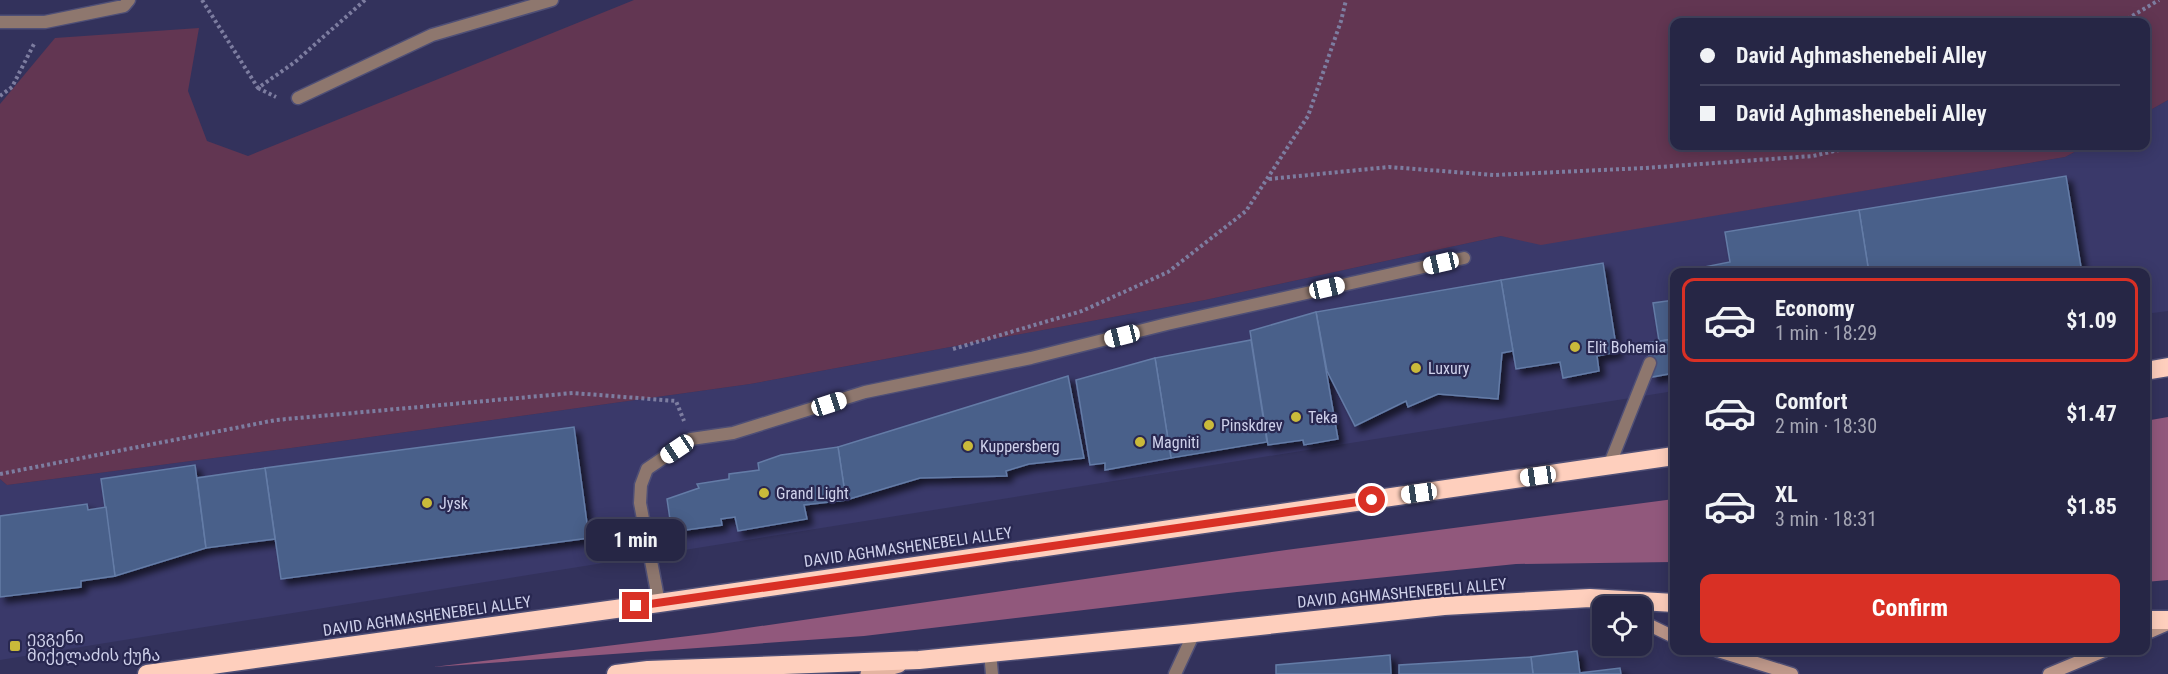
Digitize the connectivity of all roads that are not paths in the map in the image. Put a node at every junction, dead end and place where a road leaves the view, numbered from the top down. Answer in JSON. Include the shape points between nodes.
{"nodes":[{"id":1,"x":552,"y":0,"type":"edge"},
{"id":2,"x":129,"y":2,"type":"edge"},
{"id":3,"x":0,"y":22,"type":"edge"},
{"id":4,"x":298,"y":98,"type":"dead end"},
{"id":5,"x":1464,"y":258,"type":"dead end"},
{"id":6,"x":1650,"y":363,"type":"dead end"},
{"id":7,"x":2168,"y":367,"type":"edge"},
{"id":8,"x":2150,"y":370,"type":"edge"},
{"id":9,"x":1670,"y":457,"type":"edge"},
{"id":10,"x":1609,"y":466,"type":"junction"},
{"id":11,"x":1590,"y":598,"type":"joint"},
{"id":12,"x":660,"y":603,"type":"junction"},
{"id":13,"x":1670,"y":603,"type":"edge"},
{"id":14,"x":2150,"y":620,"type":"edge"},
{"id":15,"x":2168,"y":622,"type":"edge"},
{"id":16,"x":1652,"y":626,"type":"edge"},
{"id":17,"x":2150,"y":631,"type":"edge"},
{"id":18,"x":1194,"y":633,"type":"junction"},
{"id":19,"x":1670,"y":635,"type":"edge"},
{"id":20,"x":990,"y":653,"type":"junction"},
{"id":21,"x":1731,"y":655,"type":"edge"},
{"id":22,"x":2097,"y":655,"type":"edge"},
{"id":23,"x":919,"y":660,"type":"junction"},
{"id":24,"x":2068,"y":671,"type":"edge"},
{"id":25,"x":147,"y":674,"type":"edge"},
{"id":26,"x":616,"y":674,"type":"edge"},
{"id":27,"x":868,"y":674,"type":"edge"},
{"id":28,"x":992,"y":674,"type":"edge"},
{"id":29,"x":1175,"y":674,"type":"edge"},
{"id":30,"x":1792,"y":674,"type":"edge"},
{"id":31,"x":2049,"y":674,"type":"edge"}],
"edges":[{"from":1,"to":4,"type":"lane","via":[[432,35]]},
{"from":2,"to":3,"type":"lane","via":[[45,22]]},
{"from":5,"to":12,"type":"lane","via":[[1031,358],[865,392],[733,433],[691,439],[647,469],[641,486],[640,503]]},
{"from":6,"to":10,"type":"lane"},
{"from":7,"to":8,"type":"highway"},
{"from":9,"to":10,"type":"highway","name":"DAVID AGHMASHENEBELI ALLEY"},
{"from":10,"to":12,"type":"highway","name":"DAVID AGHMASHENEBELI ALLEY"},
{"from":11,"to":13,"type":"highway","name":"DAVID AGHMASHENEBELI ALLEY"},
{"from":11,"to":18,"type":"highway","name":"DAVID AGHMASHENEBELI ALLEY","via":[[1444,606]]},
{"from":12,"to":25,"type":"highway","name":"DAVID AGHMASHENEBELI ALLEY"},
{"from":14,"to":15,"type":"highway"},
{"from":15,"to":17,"type":"street"},
{"from":16,"to":19,"type":"street"},
{"from":18,"to":20,"type":"highway","name":"DAVID AGHMASHENEBELI ALLEY"},
{"from":18,"to":29,"type":"lane"},
{"from":20,"to":23,"type":"highway","name":"DAVID AGHMASHENEBELI ALLEY"},
{"from":20,"to":28,"type":"lane"},
{"from":21,"to":30,"type":"street"},
{"from":22,"to":24,"type":"street"},
{"from":23,"to":26,"type":"highway","name":"DAVID AGHMASHENEBELI ALLEY"},
{"from":23,"to":27,"type":"main road","name":"DAVID AGHMASHENEBELI ALLEY"},
{"from":24,"to":31,"type":"street"}]}
